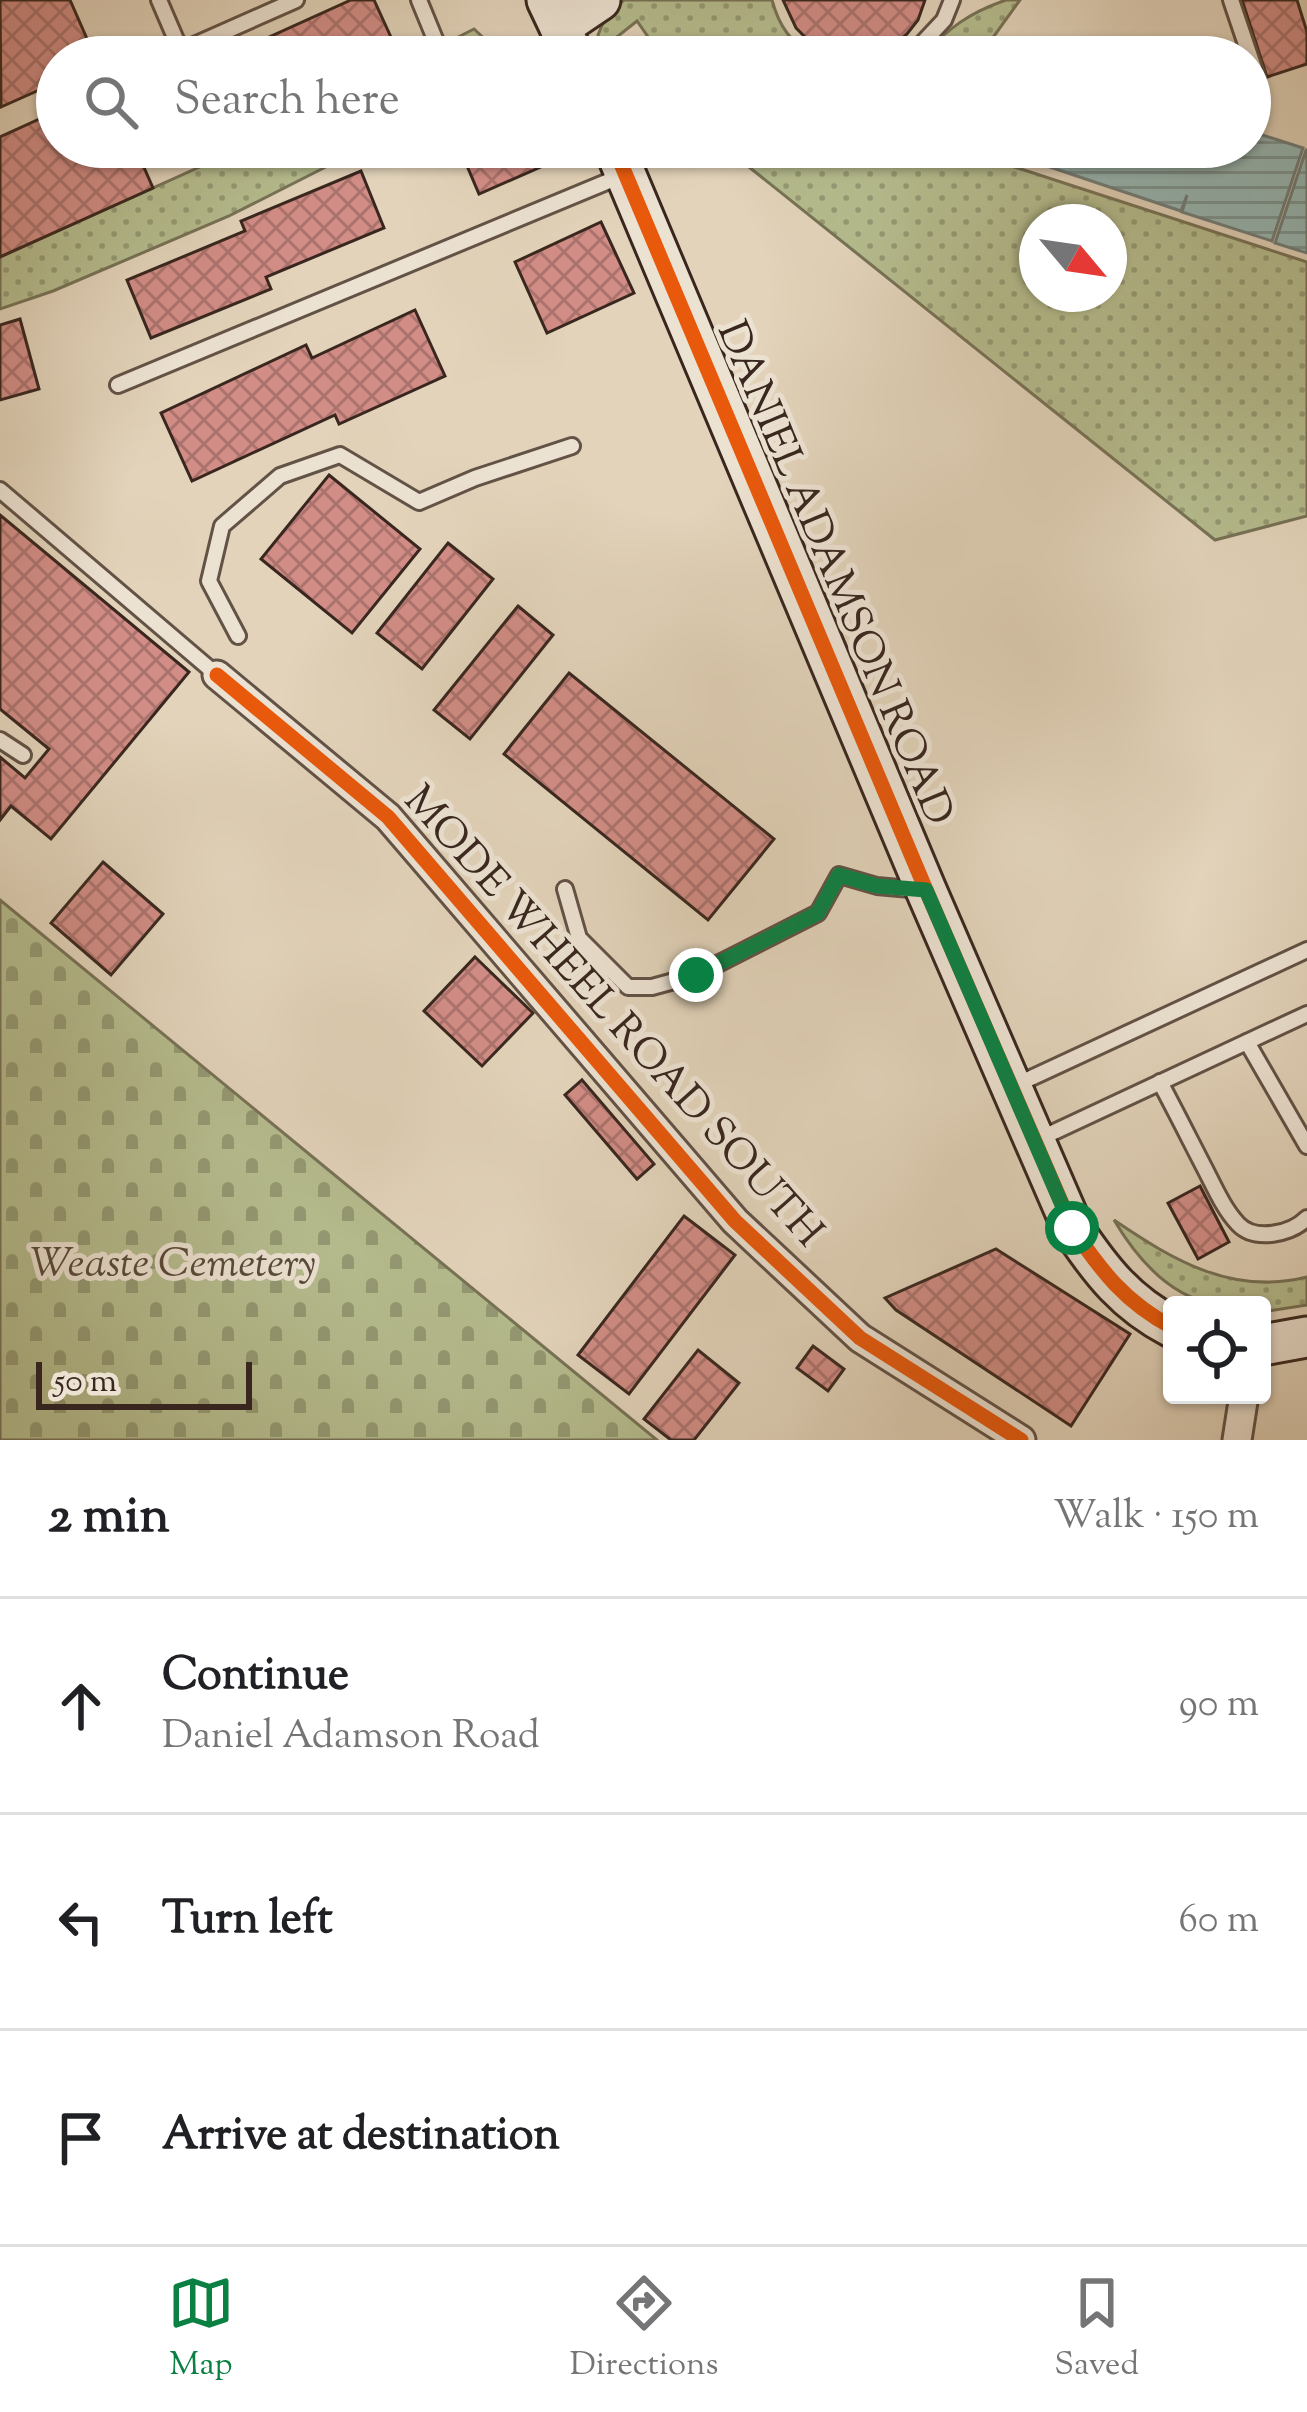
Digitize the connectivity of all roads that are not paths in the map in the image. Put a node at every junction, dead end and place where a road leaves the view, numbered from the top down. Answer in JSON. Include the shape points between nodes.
{"nodes":[{"id":1,"x":159,"y":0,"type":"edge"},
{"id":2,"x":296,"y":0,"type":"edge"},
{"id":3,"x":419,"y":0,"type":"edge"},
{"id":4,"x":600,"y":0,"type":"edge"},
{"id":5,"x":952,"y":0,"type":"edge"},
{"id":6,"x":1231,"y":0,"type":"edge"},
{"id":7,"x":560,"y":28,"type":"edge"},
{"id":8,"x":174,"y":36,"type":"edge"},
{"id":9,"x":220,"y":36,"type":"edge"},
{"id":10,"x":434,"y":36,"type":"edge"},
{"id":11,"x":929,"y":36,"type":"edge"},
{"id":12,"x":1243,"y":36,"type":"edge"},
{"id":13,"x":602,"y":168,"type":"edge"},
{"id":14,"x":623,"y":168,"type":"edge"},
{"id":15,"x":118,"y":385,"type":"dead end"},
{"id":16,"x":572,"y":446,"type":"dead end"},
{"id":17,"x":0,"y":490,"type":"edge"},
{"id":18,"x":238,"y":635,"type":"dead end"},
{"id":19,"x":217,"y":675,"type":"joint"},
{"id":20,"x":0,"y":740,"type":"edge"},
{"id":21,"x":23,"y":755,"type":"dead end"},
{"id":22,"x":565,"y":889,"type":"dead end"},
{"id":23,"x":926,"y":890,"type":"junction"},
{"id":24,"x":1307,"y":950,"type":"edge"},
{"id":25,"x":1307,"y":1014,"type":"edge"},
{"id":26,"x":1247,"y":1042,"type":"junction"},
{"id":27,"x":1160,"y":1082,"type":"junction"},
{"id":28,"x":1011,"y":1087,"type":"junction"},
{"id":29,"x":1035,"y":1141,"type":"junction"},
{"id":30,"x":1307,"y":1146,"type":"edge"},
{"id":31,"x":1307,"y":1218,"type":"edge"},
{"id":32,"x":1163,"y":1322,"type":"edge"},
{"id":33,"x":1307,"y":1337,"type":"edge"},
{"id":34,"x":1271,"y":1343,"type":"edge"},
{"id":35,"x":1243,"y":1404,"type":"edge"},
{"id":36,"x":1021,"y":1440,"type":"edge"},
{"id":37,"x":1237,"y":1440,"type":"edge"}],
"edges":[{"from":1,"to":8,"type":"lane"},
{"from":2,"to":9,"type":"lane"},
{"from":3,"to":10,"type":"lane"},
{"from":4,"to":7,"type":"street"},
{"from":5,"to":11,"type":"lane"},
{"from":6,"to":12,"type":"lane"},
{"from":13,"to":15,"type":"lane"},
{"from":14,"to":23,"type":"street","name":"DANIEL ADAMSON ROAD"},
{"from":16,"to":18,"type":"lane","via":[[419,502],[340,455],[280,476],[222,526],[208,580]]},
{"from":17,"to":19,"type":"lane"},
{"from":19,"to":36,"type":"street","name":"MODE WHEEL ROAD SOUTH","via":[[388,817],[735,1221],[860,1338]]},
{"from":20,"to":21,"type":"lane"},
{"from":22,"to":23,"type":"lane","via":[[579,938],[628,987],[696,975],[818,913],[839,875]]},
{"from":23,"to":28,"type":"street","name":"DANIEL ADAMSON ROAD"},
{"from":24,"to":28,"type":"lane"},
{"from":25,"to":26,"type":"lane"},
{"from":26,"to":27,"type":"lane"},
{"from":26,"to":30,"type":"lane"},
{"from":27,"to":29,"type":"lane"},
{"from":27,"to":31,"type":"lane","via":[[1240,1228],[1276,1234]]},
{"from":28,"to":29,"type":"street","name":"DANIEL ADAMSON ROAD"},
{"from":29,"to":32,"type":"street","name":"DANIEL ADAMSON ROAD","via":[[1072,1228],[1101,1270]]},
{"from":33,"to":34,"type":"street"},
{"from":35,"to":37,"type":"street"}]}
